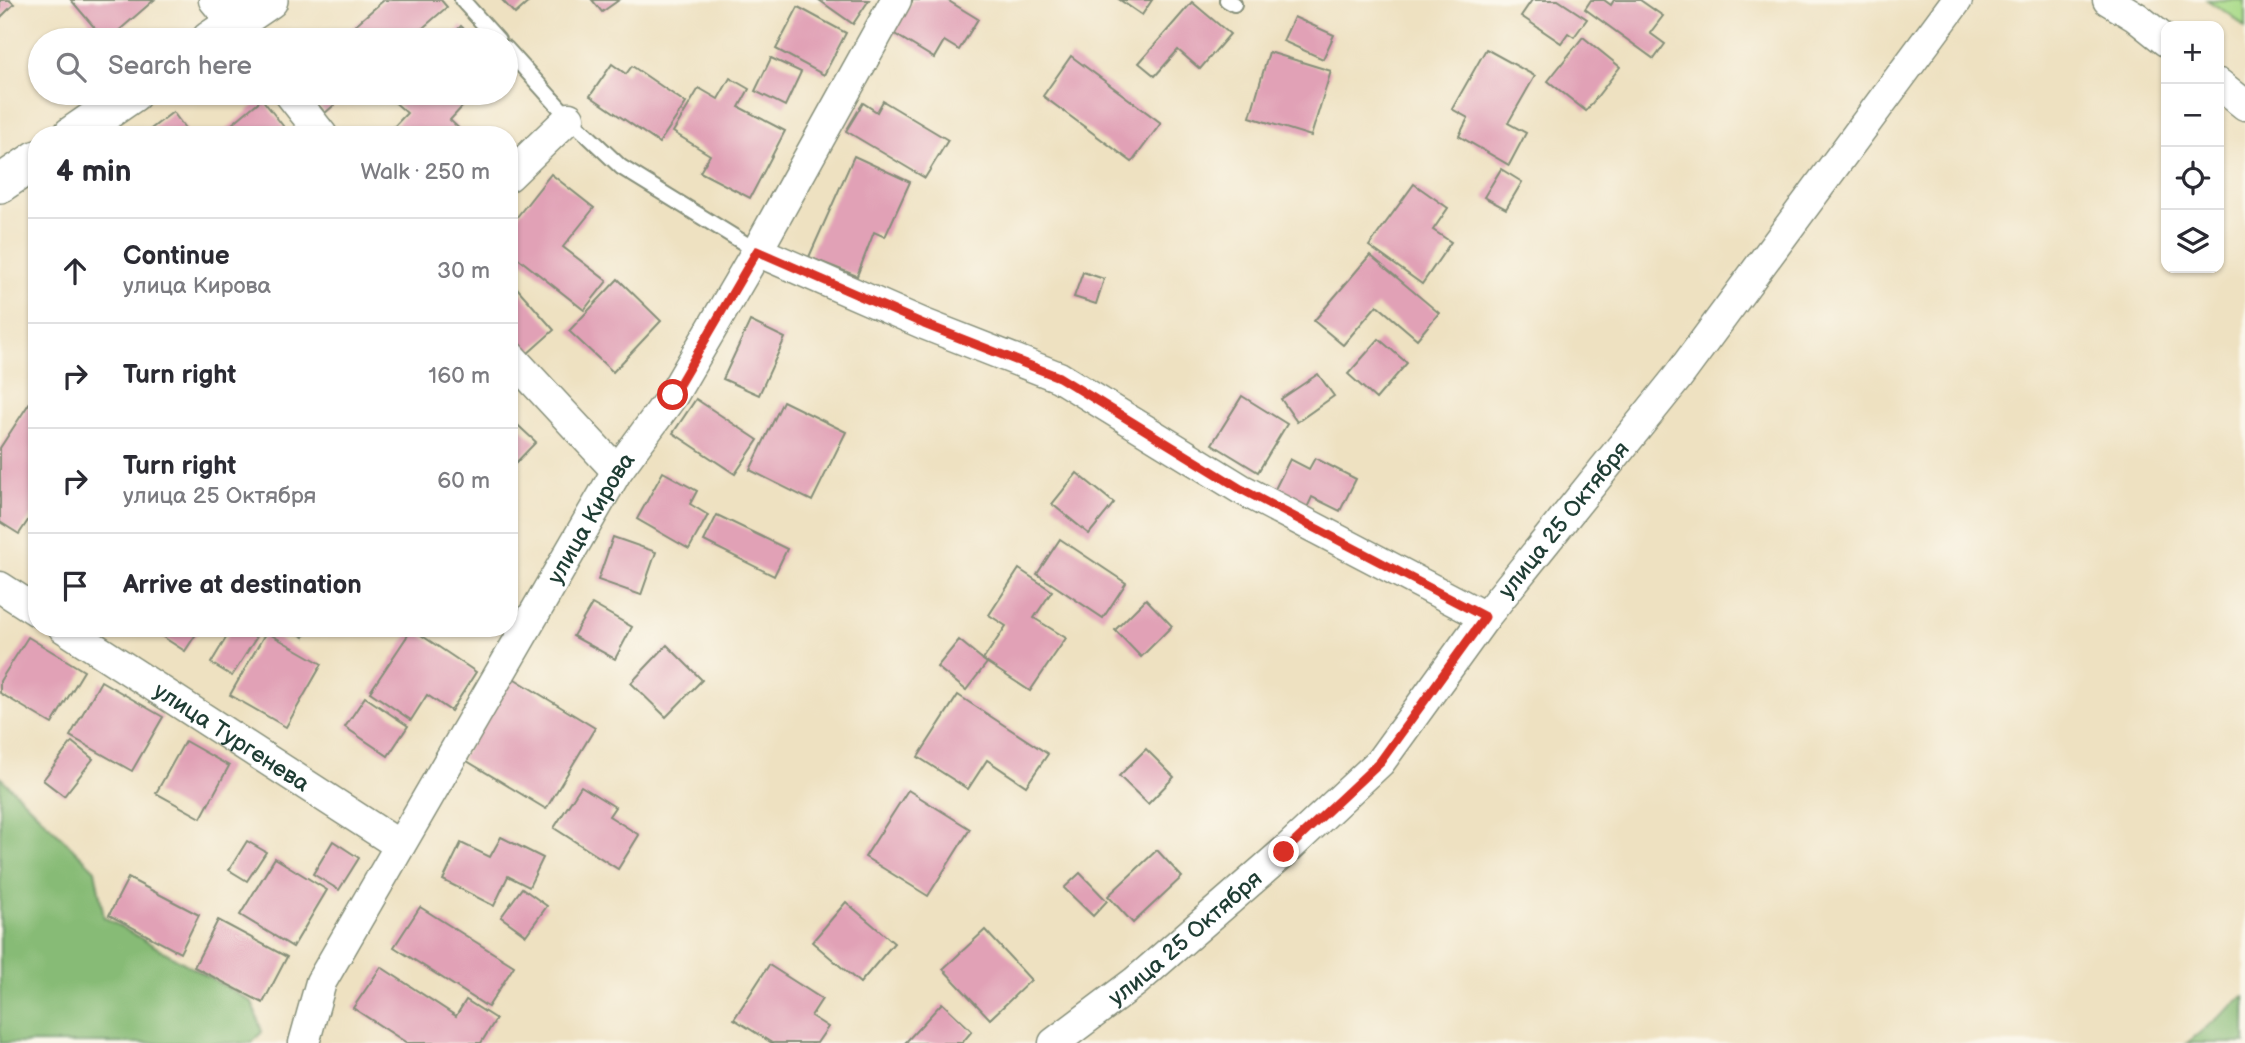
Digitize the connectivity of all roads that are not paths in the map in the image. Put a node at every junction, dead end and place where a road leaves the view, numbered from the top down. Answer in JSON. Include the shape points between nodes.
{"nodes":[{"id":1,"x":269,"y":0,"type":"edge"},
{"id":2,"x":462,"y":0,"type":"edge"},
{"id":3,"x":896,"y":0,"type":"edge"},
{"id":4,"x":1957,"y":0,"type":"edge"},
{"id":5,"x":2108,"y":0,"type":"edge"},
{"id":6,"x":226,"y":26,"type":"edge"},
{"id":7,"x":487,"y":28,"type":"edge"},
{"id":8,"x":2161,"y":37,"type":"edge"},
{"id":9,"x":518,"y":61,"type":"edge"},
{"id":10,"x":2224,"y":88,"type":"edge"},
{"id":11,"x":116,"y":105,"type":"edge"},
{"id":12,"x":298,"y":105,"type":"edge"},
{"id":13,"x":2245,"y":105,"type":"edge"},
{"id":14,"x":569,"y":118,"type":"junction"},
{"id":15,"x":85,"y":126,"type":"edge"},
{"id":16,"x":315,"y":126,"type":"edge"},
{"id":17,"x":28,"y":165,"type":"edge"},
{"id":18,"x":518,"y":167,"type":"edge"},
{"id":19,"x":0,"y":184,"type":"edge"},
{"id":20,"x":757,"y":251,"type":"junction"},
{"id":21,"x":518,"y":365,"type":"edge"},
{"id":22,"x":617,"y":471,"type":"junction"},
{"id":23,"x":0,"y":587,"type":"edge"},
{"id":24,"x":28,"y":605,"type":"edge"},
{"id":25,"x":1485,"y":617,"type":"junction"},
{"id":26,"x":78,"y":637,"type":"edge"},
{"id":27,"x":399,"y":845,"type":"junction"},
{"id":28,"x":304,"y":1043,"type":"edge"},
{"id":29,"x":1054,"y":1043,"type":"edge"}],
"edges":[{"from":1,"to":6,"type":"street"},
{"from":2,"to":7,"type":"lane"},
{"from":3,"to":20,"type":"street","name":"улица Кирова"},
{"from":4,"to":25,"type":"street","name":"улица 25 Октября","via":[[1677,378]]},
{"from":5,"to":8,"type":"street"},
{"from":9,"to":14,"type":"lane"},
{"from":10,"to":13,"type":"street"},
{"from":11,"to":15,"type":"street"},
{"from":12,"to":16,"type":"street"},
{"from":14,"to":18,"type":"street"},
{"from":14,"to":20,"type":"lane","via":[[621,167]]},
{"from":17,"to":19,"type":"street"},
{"from":20,"to":22,"type":"street","name":"улица Кирова","via":[[673,395]]},
{"from":20,"to":25,"type":"street","via":[[1059,377],[1241,489]]},
{"from":21,"to":22,"type":"street"},
{"from":22,"to":27,"type":"street","name":"улица Кирова"},
{"from":23,"to":24,"type":"street"},
{"from":25,"to":29,"type":"street","name":"улица 25 Октября","via":[[1380,762],[1144,974]]},
{"from":26,"to":27,"type":"street","name":"улица Тургенева"},
{"from":27,"to":28,"type":"street","name":"улица Кирова","via":[[321,982]]}]}
